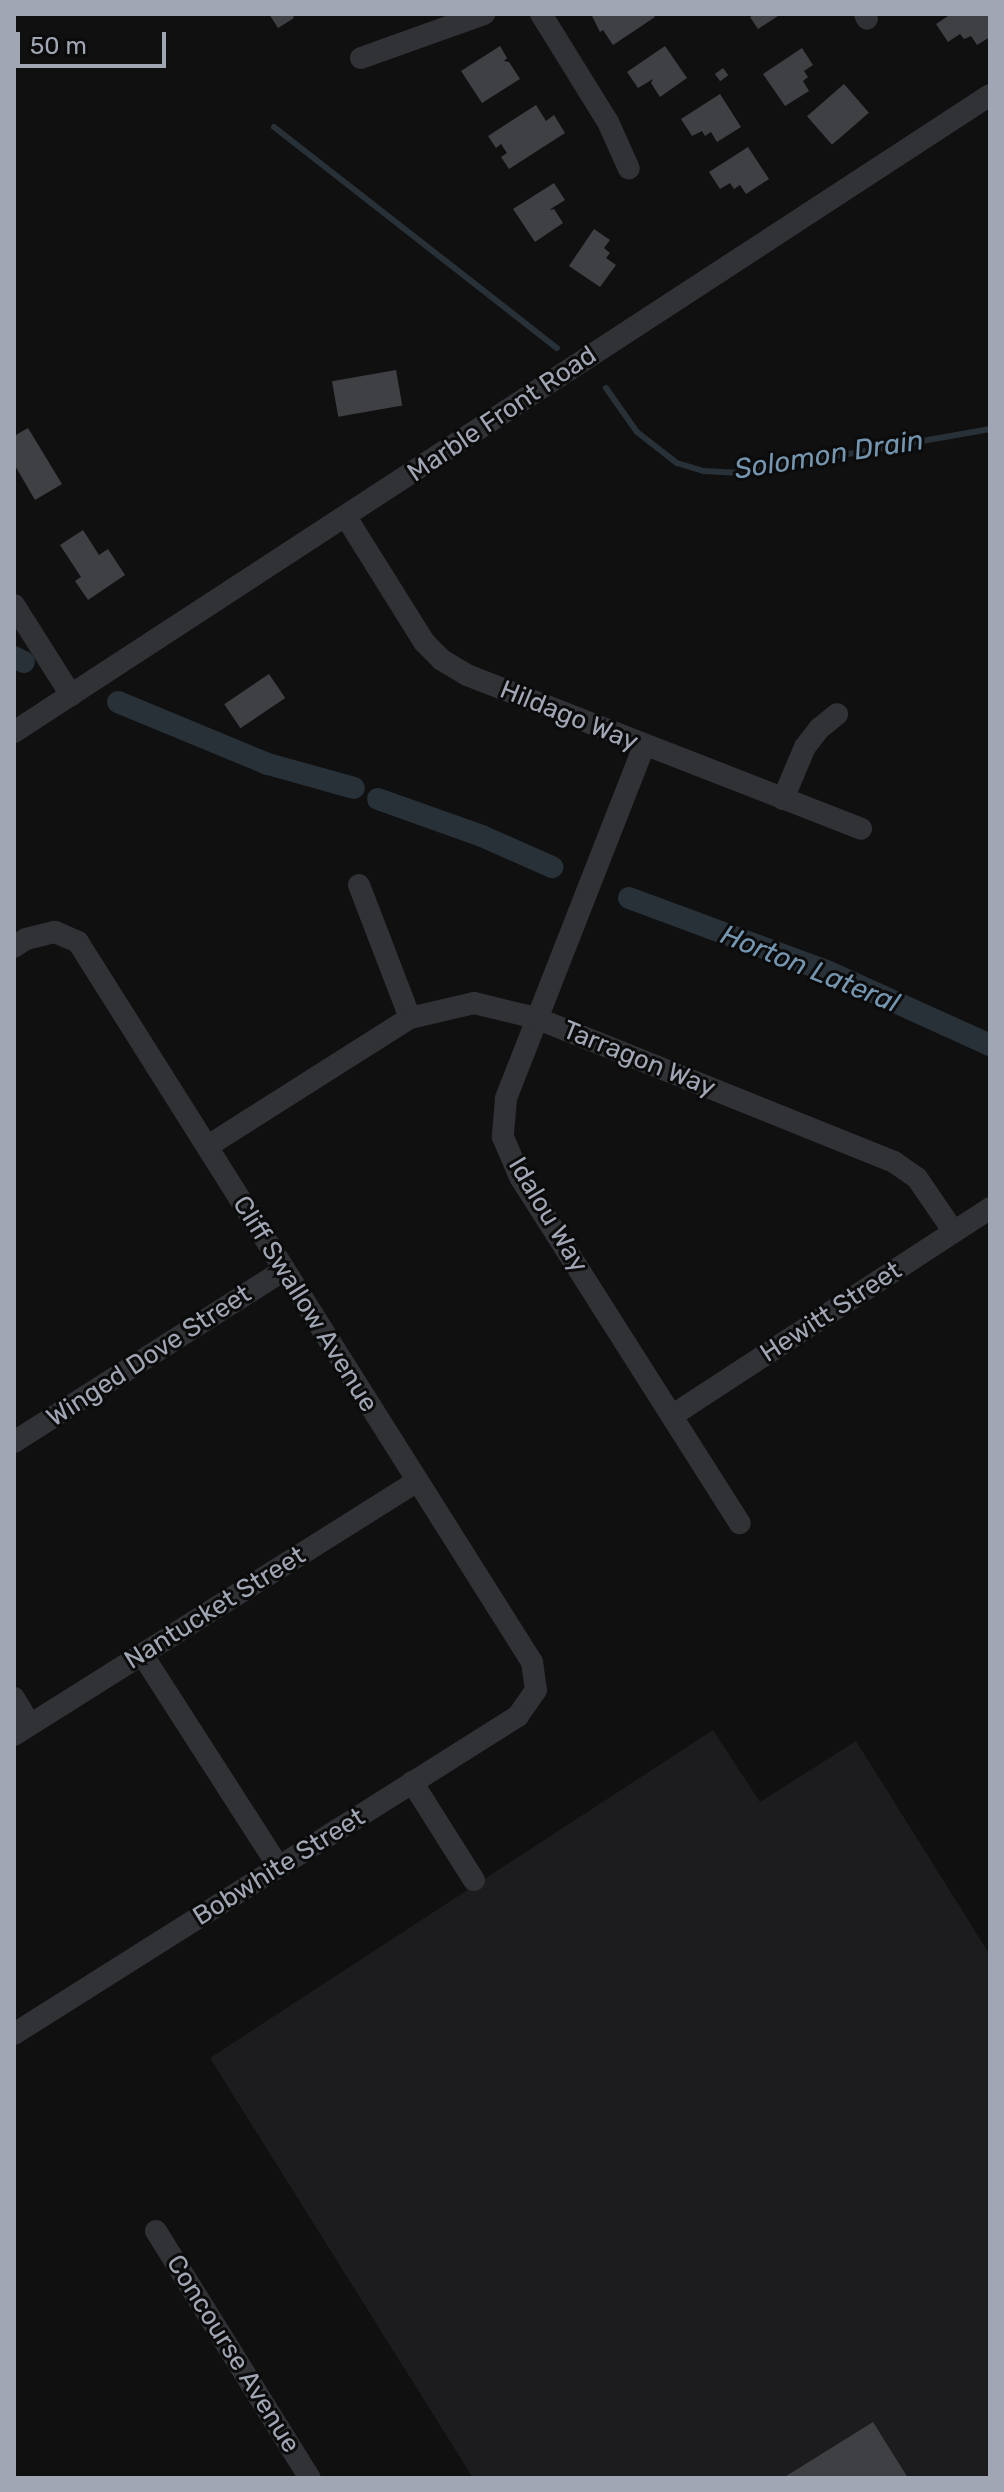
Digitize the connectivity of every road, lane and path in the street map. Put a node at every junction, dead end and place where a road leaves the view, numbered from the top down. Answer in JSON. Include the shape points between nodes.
{"nodes":[{"id":1,"x":484,"y":14,"type":"edge"},
{"id":2,"x":541,"y":14,"type":"edge"},
{"id":3,"x":361,"y":58,"type":"dead end"},
{"id":4,"x":990,"y":95,"type":"edge"},
{"id":5,"x":629,"y":169,"type":"dead end"},
{"id":6,"x":346,"y":517,"type":"junction"},
{"id":7,"x":14,"y":605,"type":"edge"},
{"id":8,"x":71,"y":695,"type":"junction"},
{"id":9,"x":837,"y":714,"type":"dead end"},
{"id":10,"x":14,"y":732,"type":"edge"},
{"id":11,"x":644,"y":746,"type":"junction"},
{"id":12,"x":783,"y":799,"type":"junction"},
{"id":13,"x":861,"y":829,"type":"dead end"},
{"id":14,"x":359,"y":885,"type":"dead end"},
{"id":15,"x":14,"y":947,"type":"edge"},
{"id":16,"x":410,"y":1018,"type":"junction"},
{"id":17,"x":536,"y":1018,"type":"junction"},
{"id":18,"x":208,"y":1146,"type":"junction"},
{"id":19,"x":990,"y":1208,"type":"edge"},
{"id":20,"x":954,"y":1232,"type":"junction"},
{"id":21,"x":284,"y":1270,"type":"junction"},
{"id":22,"x":673,"y":1415,"type":"junction"},
{"id":23,"x":14,"y":1442,"type":"edge"},
{"id":24,"x":416,"y":1482,"type":"junction"},
{"id":25,"x":740,"y":1523,"type":"dead end"},
{"id":26,"x":142,"y":1654,"type":"junction"},
{"id":27,"x":536,"y":1690,"type":"joint"},
{"id":28,"x":14,"y":1698,"type":"edge"},
{"id":29,"x":22,"y":1730,"type":"edge"},
{"id":30,"x":412,"y":1782,"type":"junction"},
{"id":31,"x":279,"y":1867,"type":"junction"},
{"id":32,"x":474,"y":1880,"type":"dead end"},
{"id":33,"x":14,"y":2034,"type":"edge"},
{"id":34,"x":156,"y":2231,"type":"dead end"},
{"id":35,"x":310,"y":2478,"type":"edge"}],
"edges":[{"from":1,"to":3,"type":"street"},
{"from":2,"to":5,"type":"street","via":[[608,122]]},
{"from":4,"to":6,"type":"street","name":"Marble Front Road"},
{"from":6,"to":8,"type":"street","name":"Marble Front Road"},
{"from":6,"to":11,"type":"street","name":"Hildago Way","via":[[424,642],[442,660],[467,675]]},
{"from":7,"to":8,"type":"street"},
{"from":8,"to":10,"type":"street","name":"Marble Front Road"},
{"from":9,"to":12,"type":"street","via":[[805,747]]},
{"from":11,"to":12,"type":"street","name":"Hildago Way"},
{"from":11,"to":17,"type":"street","name":"Idalou Way"},
{"from":12,"to":13,"type":"street","name":"Hildago Way"},
{"from":14,"to":16,"type":"street"},
{"from":15,"to":18,"type":"street","name":"Cliff Swallow Avenue","via":[[55,932],[78,942]]},
{"from":16,"to":17,"type":"street","name":"Tarragon Way","via":[[474,1003]]},
{"from":16,"to":18,"type":"street","name":"Tarragon Way"},
{"from":17,"to":20,"type":"street","name":"Tarragon Way","via":[[894,1162],[917,1178]]},
{"from":17,"to":22,"type":"street","name":"Idalou Way","via":[[506,1099],[503,1137],[520,1177]]},
{"from":18,"to":21,"type":"street","name":"Cliff Swallow Avenue"},
{"from":19,"to":20,"type":"street","name":"Hewitt Street"},
{"from":20,"to":22,"type":"street","name":"Hewitt Street"},
{"from":21,"to":23,"type":"street","name":"Winged Dove Street"},
{"from":21,"to":24,"type":"street","name":"Cliff Swallow Avenue"},
{"from":22,"to":25,"type":"street","name":"Idalou Way"},
{"from":24,"to":26,"type":"street","name":"Nantucket Street"},
{"from":24,"to":27,"type":"street","name":"Cliff Swallow Avenue","via":[[532,1662]]},
{"from":26,"to":29,"type":"street","name":"Nantucket Street"},
{"from":26,"to":31,"type":"street"},
{"from":27,"to":30,"type":"street","name":"Bobwhite Street","via":[[518,1716]]},
{"from":28,"to":29,"type":"street"},
{"from":30,"to":31,"type":"street","name":"Bobwhite Street"},
{"from":30,"to":32,"type":"street"},
{"from":31,"to":33,"type":"street","name":"Bobwhite Street"},
{"from":34,"to":35,"type":"street","name":"Concourse Avenue"}]}
